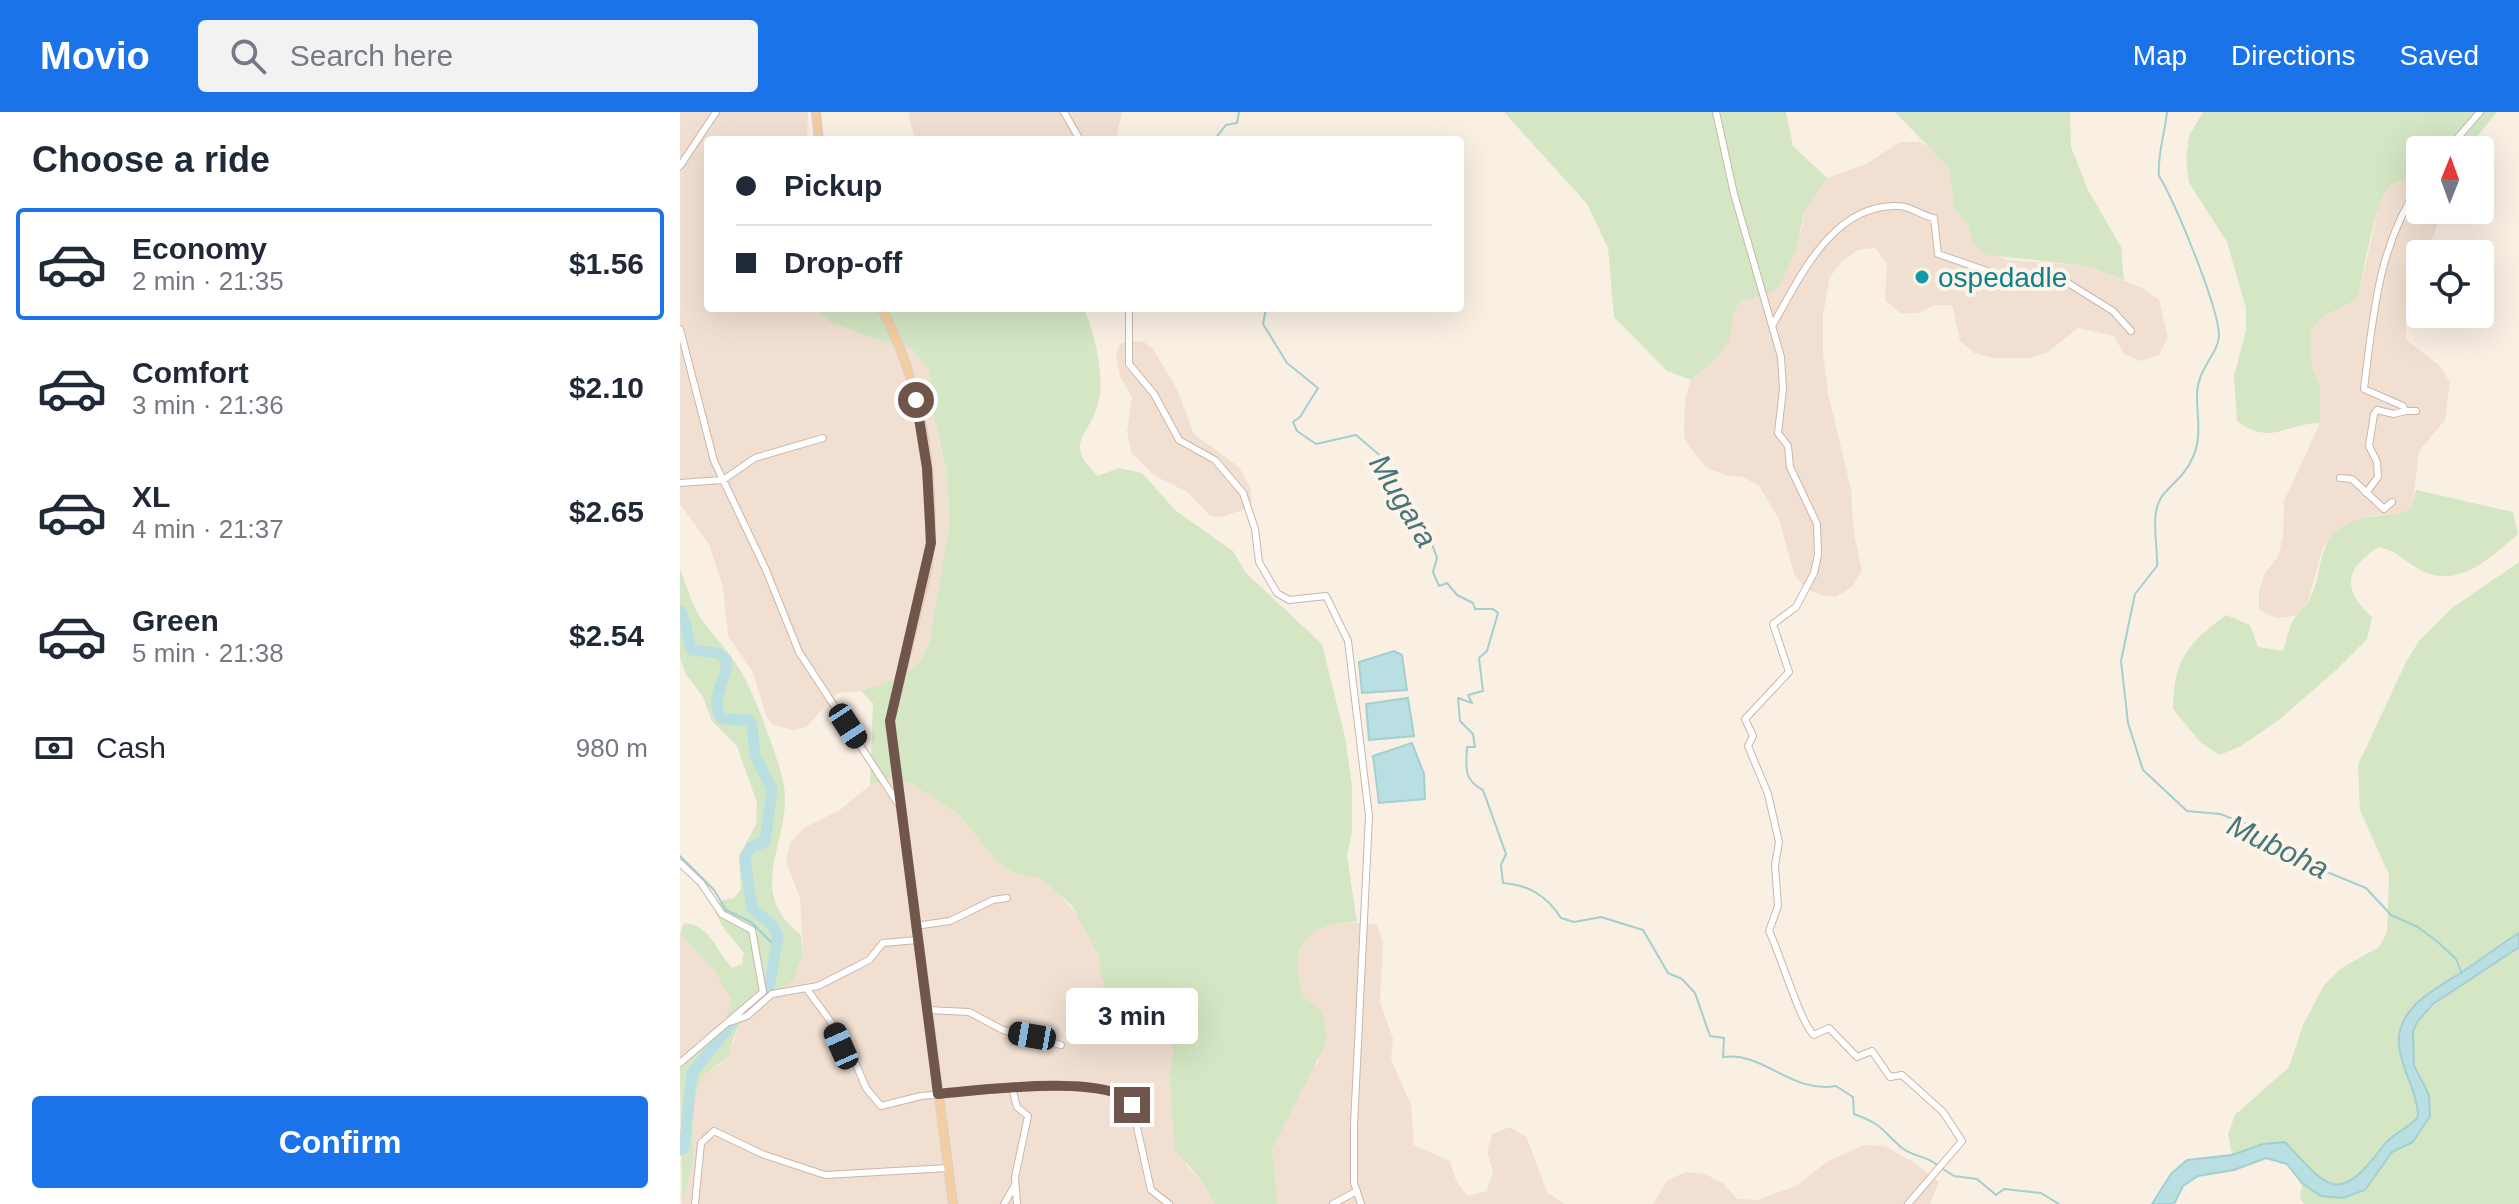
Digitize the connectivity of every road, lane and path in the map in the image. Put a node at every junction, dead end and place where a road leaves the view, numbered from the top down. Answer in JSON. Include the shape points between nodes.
{"nodes":[{"id":1,"x":716,"y":112,"type":"edge"},
{"id":2,"x":816,"y":112,"type":"edge"},
{"id":3,"x":1064,"y":112,"type":"edge"},
{"id":4,"x":1716,"y":112,"type":"edge"},
{"id":5,"x":2480,"y":112,"type":"edge"},
{"id":6,"x":819,"y":136,"type":"edge"},
{"id":7,"x":1078,"y":136,"type":"edge"},
{"id":8,"x":2459,"y":136,"type":"edge"},
{"id":9,"x":680,"y":166,"type":"edge"},
{"id":10,"x":2406,"y":209,"type":"edge"},
{"id":11,"x":884,"y":312,"type":"edge"},
{"id":12,"x":1129,"y":312,"type":"edge"},
{"id":13,"x":1772,"y":326,"type":"junction"},
{"id":14,"x":680,"y":329,"type":"edge"},
{"id":15,"x":2131,"y":331,"type":"dead end"},
{"id":16,"x":2416,"y":411,"type":"dead end"},
{"id":17,"x":2403,"y":412,"type":"junction"},
{"id":18,"x":2407,"y":421,"type":"dead end"},
{"id":19,"x":823,"y":438,"type":"dead end"},
{"id":20,"x":2340,"y":478,"type":"dead end"},
{"id":21,"x":723,"y":480,"type":"junction"},
{"id":22,"x":680,"y":483,"type":"edge"},
{"id":23,"x":2366,"y":493,"type":"junction"},
{"id":24,"x":2392,"y":502,"type":"dead end"},
{"id":25,"x":899,"y":805,"type":"junction"},
{"id":26,"x":680,"y":863,"type":"edge"},
{"id":27,"x":1007,"y":898,"type":"dead end"},
{"id":28,"x":915,"y":926,"type":"junction"},
{"id":29,"x":917,"y":940,"type":"junction"},
{"id":30,"x":806,"y":988,"type":"junction"},
{"id":31,"x":927,"y":1010,"type":"junction"},
{"id":32,"x":730,"y":1022,"type":"junction"},
{"id":33,"x":1061,"y":1045,"type":"dead end"},
{"id":34,"x":680,"y":1063,"type":"edge"},
{"id":35,"x":1012,"y":1088,"type":"junction"},
{"id":36,"x":938,"y":1094,"type":"junction"},
{"id":37,"x":948,"y":1168,"type":"junction"},
{"id":38,"x":1015,"y":1185,"type":"junction"},
{"id":39,"x":1357,"y":1191,"type":"junction"},
{"id":40,"x":695,"y":1204,"type":"edge"},
{"id":41,"x":953,"y":1204,"type":"edge"},
{"id":42,"x":1004,"y":1204,"type":"edge"},
{"id":43,"x":1017,"y":1204,"type":"edge"},
{"id":44,"x":1169,"y":1204,"type":"edge"},
{"id":45,"x":1333,"y":1204,"type":"edge"},
{"id":46,"x":1361,"y":1204,"type":"edge"},
{"id":47,"x":1908,"y":1204,"type":"edge"}],
"edges":[{"from":1,"to":9,"type":"street"},
{"from":2,"to":6,"type":"main road"},
{"from":3,"to":7,"type":"street"},
{"from":4,"to":13,"type":"street"},
{"from":5,"to":8,"type":"street"},
{"from":10,"to":17,"type":"street","via":[[2391,236],[2364,389],[2403,406]]},
{"from":11,"to":25,"type":"main road","via":[[916,400],[931,543],[890,721]]},
{"from":12,"to":39,"type":"street","via":[[1129,364],[1154,394],[1179,440],[1215,460],[1243,493],[1259,562],[1277,593],[1289,600],[1326,596],[1348,641],[1370,836],[1354,1125]]},
{"from":13,"to":15,"type":"street","via":[[1817,248],[1870,211],[1901,205],[1934,218],[1938,254],[1999,275],[2063,280],[2113,311]]},
{"from":13,"to":47,"type":"street","via":[[1783,373],[1778,433],[1788,446],[1790,467],[1817,524],[1818,555],[1796,607],[1773,624],[1789,672],[1745,719],[1753,736],[1748,746],[1751,760],[1768,794],[1779,842],[1778,906],[1769,931],[1807,1029],[1814,1035],[1829,1028],[1857,1057],[1872,1051],[1890,1077],[1902,1075],[1943,1112],[1962,1141]]},
{"from":14,"to":21,"type":"street"},
{"from":16,"to":17,"type":"street"},
{"from":17,"to":18,"type":"street"},
{"from":17,"to":23,"type":"street","via":[[2374,414],[2369,446],[2378,477]]},
{"from":19,"to":21,"type":"street","via":[[755,458]]},
{"from":20,"to":23,"type":"street","via":[[2352,479]]},
{"from":21,"to":22,"type":"street"},
{"from":21,"to":25,"type":"street","via":[[799,652]]},
{"from":23,"to":24,"type":"street","via":[[2384,509]]},
{"from":25,"to":28,"type":"main road"},
{"from":26,"to":32,"type":"street","via":[[722,914],[752,930],[763,992]]},
{"from":27,"to":28,"type":"street","via":[[950,921]]},
{"from":28,"to":29,"type":"main road"},
{"from":29,"to":30,"type":"street","via":[[883,943],[869,960]]},
{"from":29,"to":31,"type":"main road"},
{"from":30,"to":32,"type":"street","via":[[772,994]]},
{"from":30,"to":36,"type":"street","via":[[881,1106]]},
{"from":31,"to":33,"type":"street","via":[[969,1012],[1003,1030]]},
{"from":31,"to":36,"type":"main road"},
{"from":32,"to":34,"type":"street"},
{"from":35,"to":36,"type":"street"},
{"from":35,"to":38,"type":"street","via":[[1017,1107],[1028,1116]]},
{"from":35,"to":44,"type":"street","via":[[1078,1086],[1128,1097],[1149,1184]]},
{"from":36,"to":37,"type":"main road"},
{"from":37,"to":40,"type":"street","via":[[825,1175],[714,1131],[701,1143]]},
{"from":37,"to":41,"type":"main road"},
{"from":38,"to":42,"type":"street"},
{"from":38,"to":43,"type":"street"},
{"from":39,"to":45,"type":"street"},
{"from":39,"to":46,"type":"street"}]}
